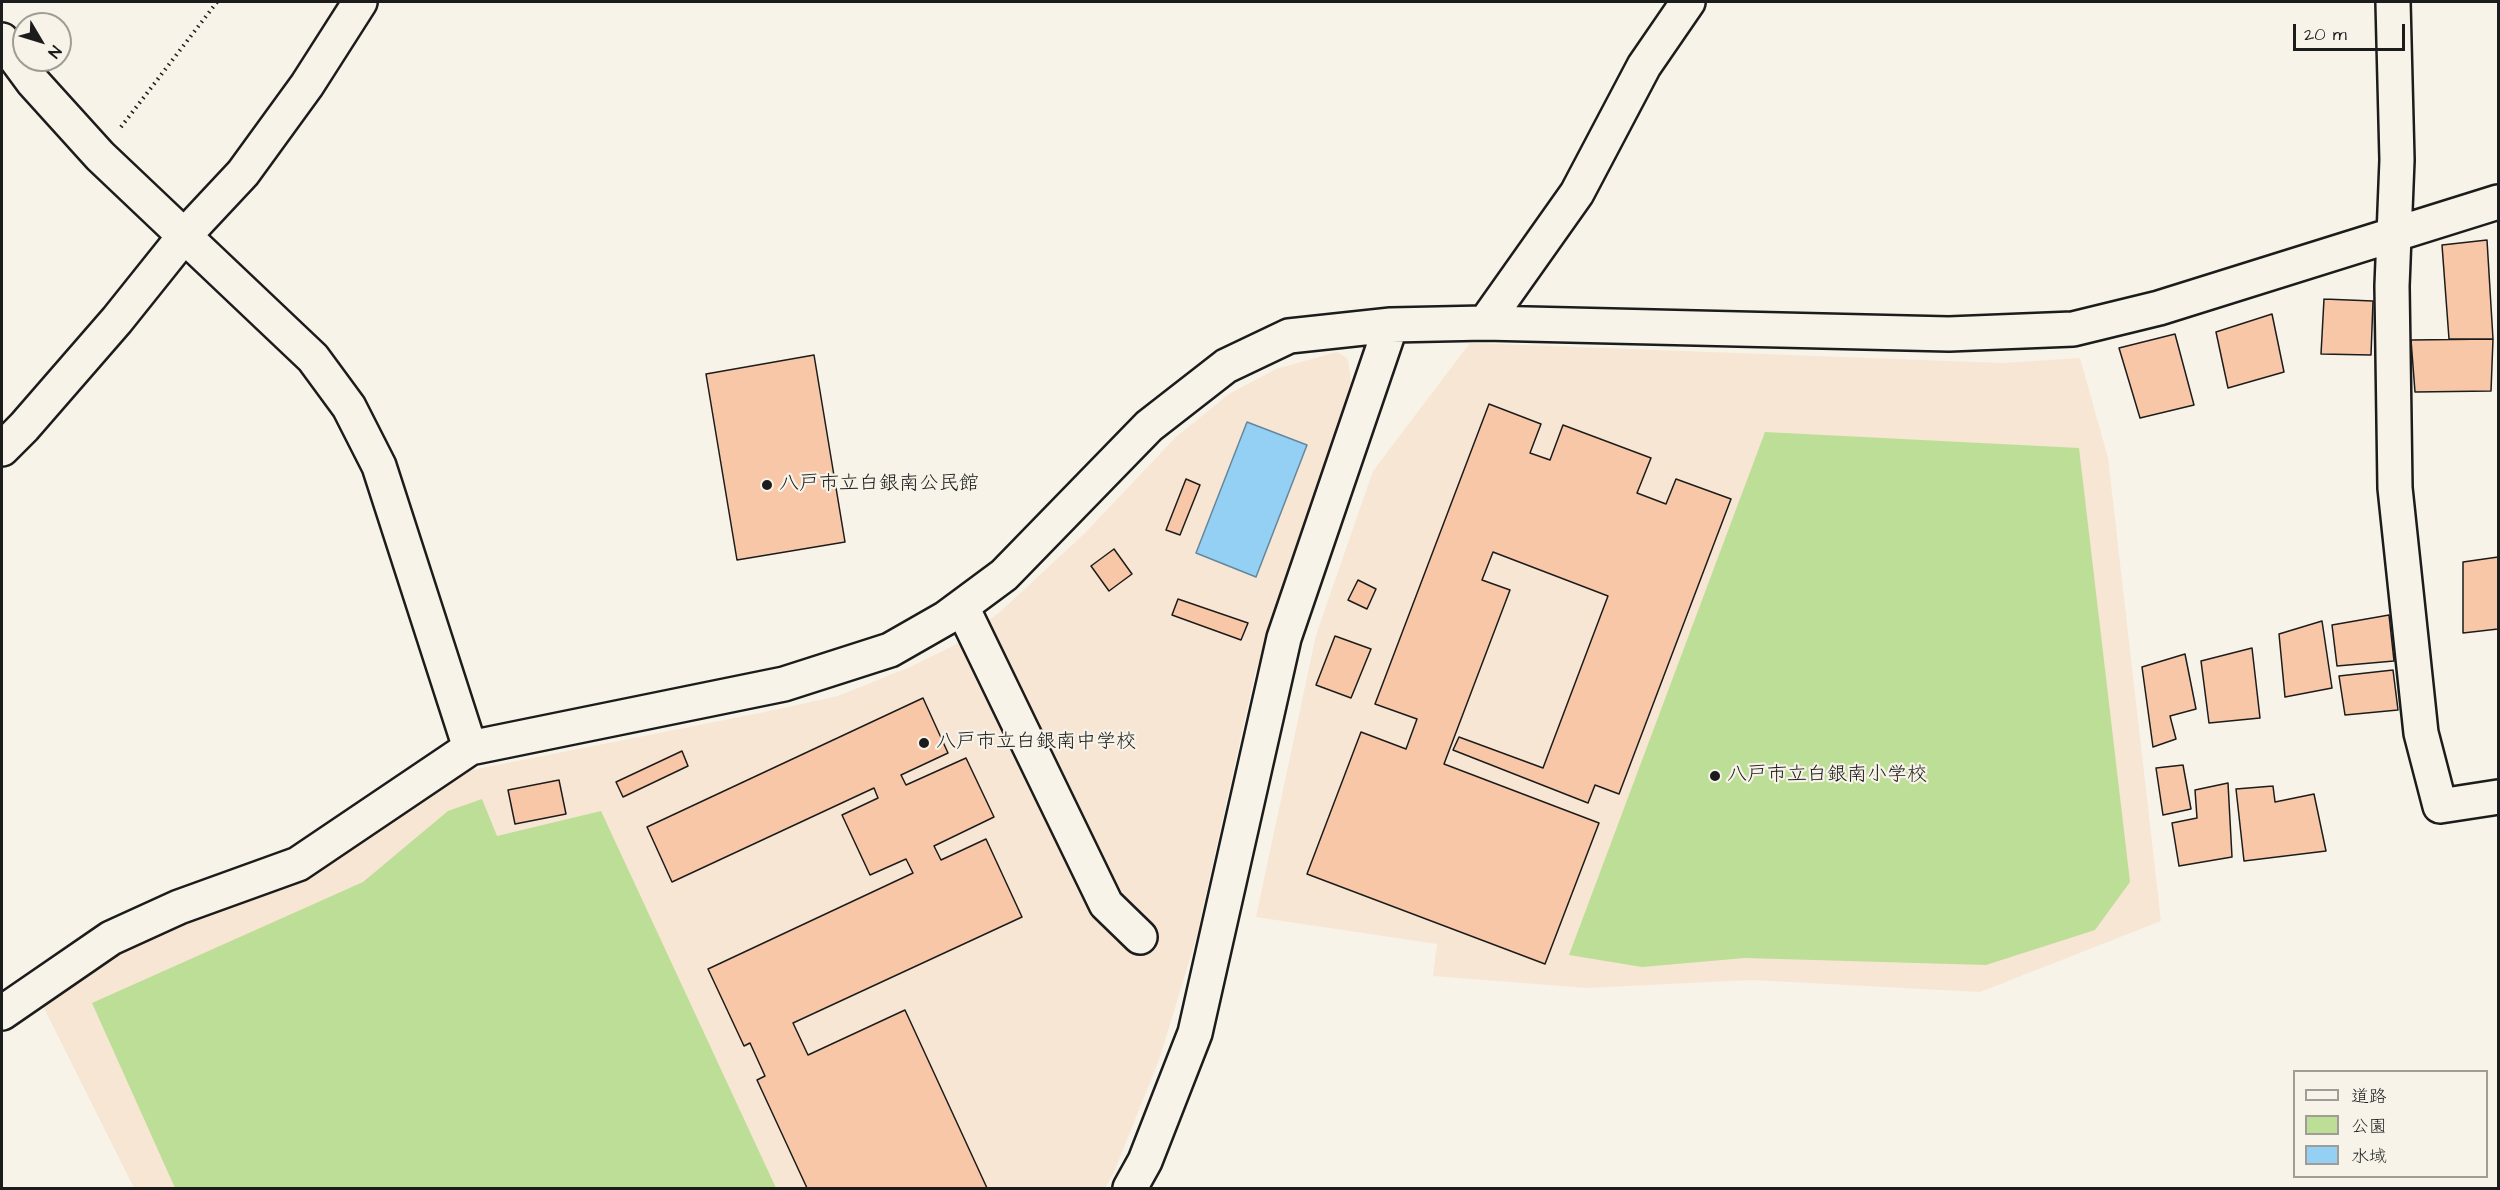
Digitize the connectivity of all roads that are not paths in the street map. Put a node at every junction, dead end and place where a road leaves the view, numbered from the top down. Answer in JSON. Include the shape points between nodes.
{"nodes":[{"id":1,"x":360,"y":2,"type":"edge"},
{"id":2,"x":1688,"y":2,"type":"edge"},
{"id":3,"x":2393,"y":2,"type":"edge"},
{"id":4,"x":2,"y":40,"type":"edge"},
{"id":5,"x":2499,"y":202,"type":"edge"},
{"id":6,"x":185,"y":235,"type":"junction"},
{"id":7,"x":2393,"y":235,"type":"junction"},
{"id":8,"x":1485,"y":323,"type":"junction"},
{"id":9,"x":1391,"y":325,"type":"junction"},
{"id":10,"x":2,"y":448,"type":"edge"},
{"id":11,"x":962,"y":607,"type":"junction"},
{"id":12,"x":470,"y":748,"type":"junction"},
{"id":13,"x":2499,"y":797,"type":"edge"},
{"id":14,"x":1140,"y":937,"type":"dead end"},
{"id":15,"x":2,"y":1013,"type":"edge"},
{"id":16,"x":1130,"y":1188,"type":"edge"}],
"edges":[{"from":1,"to":6,"type":"street","via":[[307,85],[243,173]]},
{"from":2,"to":8,"type":"street","via":[[1644,66],[1577,193]]},
{"from":3,"to":7,"type":"street","via":[[2397,160]]},
{"from":4,"to":6,"type":"street","via":[[33,82],[100,156]]},
{"from":5,"to":7,"type":"street"},
{"from":6,"to":10,"type":"street","via":[[109,329]]},
{"from":6,"to":12,"type":"street","via":[[313,358],[349,407],[379,466]]},
{"from":7,"to":8,"type":"street","via":[[2159,308],[2073,329],[1949,334]]},
{"from":7,"to":13,"type":"street","via":[[2396,488],[2421,733],[2440,806]]},
{"from":8,"to":9,"type":"street"},
{"from":9,"to":11,"type":"street","via":[[1289,336],[1226,366],[1149,426],[1004,575]]},
{"from":9,"to":16,"type":"street","via":[[1284,638],[1195,1033],[1145,1161]]},
{"from":11,"to":12,"type":"street","via":[[890,650],[784,684]]},
{"from":11,"to":14,"type":"street","via":[[1106,904]]},
{"from":12,"to":15,"type":"street","via":[[298,864],[179,907],[111,938]]}]}
